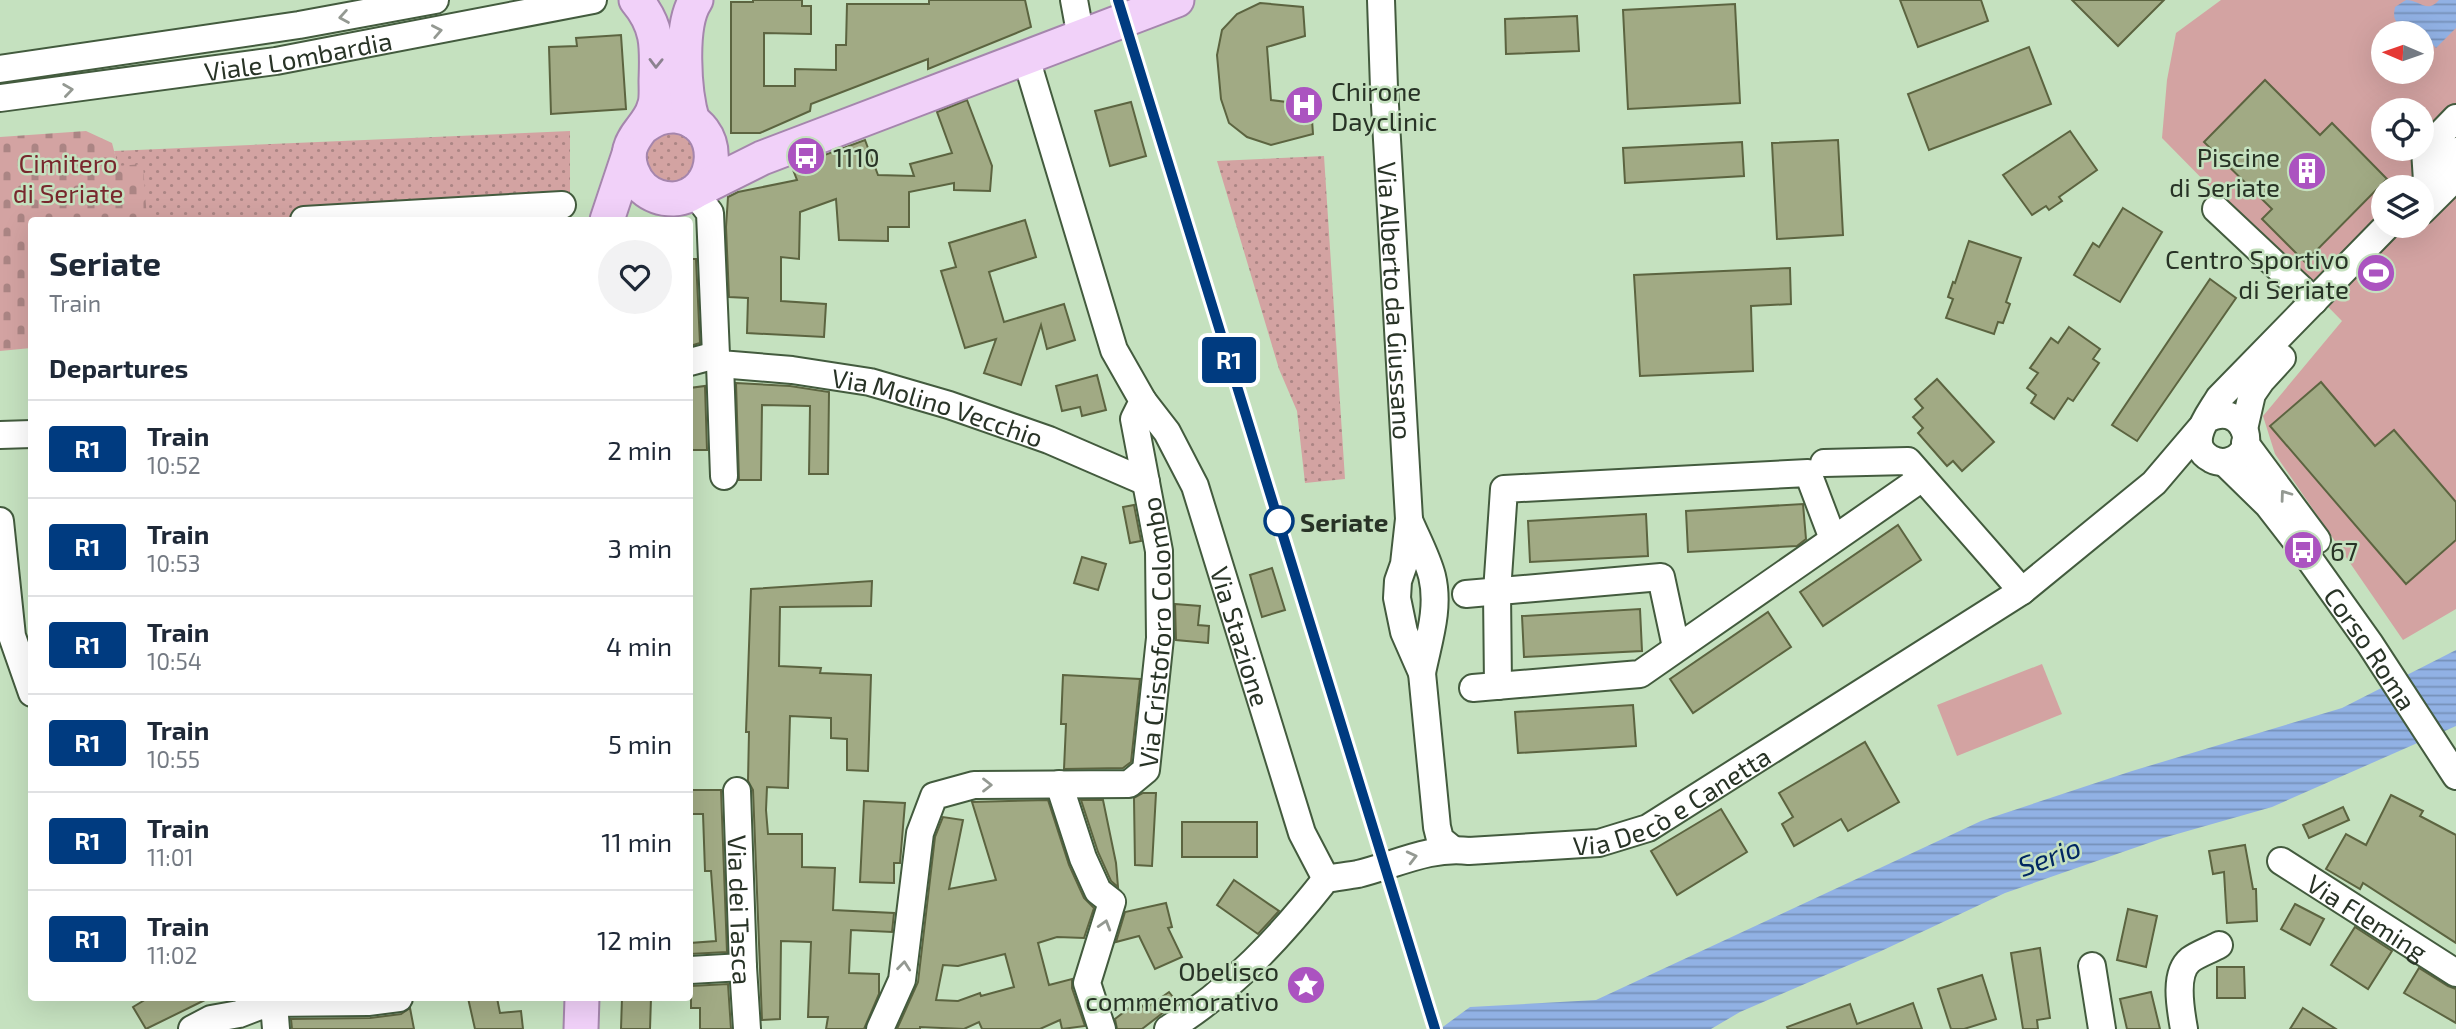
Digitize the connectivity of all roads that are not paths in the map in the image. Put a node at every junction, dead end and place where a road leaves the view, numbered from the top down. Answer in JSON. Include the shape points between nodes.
{"nodes":[{"id":1,"x":435,"y":0,"type":"edge"},
{"id":2,"x":593,"y":0,"type":"edge"},
{"id":3,"x":636,"y":0,"type":"edge"},
{"id":4,"x":696,"y":0,"type":"edge"},
{"id":5,"x":1074,"y":0,"type":"edge"},
{"id":6,"x":1177,"y":0,"type":"edge"},
{"id":7,"x":1381,"y":0,"type":"edge"},
{"id":8,"x":493,"y":10,"type":"edge"},
{"id":9,"x":299,"y":25,"type":"junction"},
{"id":10,"x":1081,"y":38,"type":"junction"},
{"id":11,"x":1026,"y":58,"type":"junction"},
{"id":12,"x":276,"y":61,"type":"junction"},
{"id":13,"x":0,"y":69,"type":"edge"},
{"id":14,"x":0,"y":98,"type":"edge"},
{"id":15,"x":2456,"y":118,"type":"edge"},
{"id":16,"x":701,"y":131,"type":"junction"},
{"id":17,"x":636,"y":141,"type":"junction"},
{"id":18,"x":2456,"y":151,"type":"edge"},
{"id":19,"x":762,"y":158,"type":"junction"},
{"id":20,"x":2424,"y":175,"type":"edge"},
{"id":21,"x":2433,"y":175,"type":"edge"},
{"id":22,"x":2456,"y":177,"type":"edge"},
{"id":23,"x":682,"y":196,"type":"junction"},
{"id":24,"x":2434,"y":199,"type":"edge"},
{"id":25,"x":562,"y":205,"type":"dead end"},
{"id":26,"x":2216,"y":209,"type":"dead end"},
{"id":27,"x":356,"y":217,"type":"edge"},
{"id":28,"x":608,"y":217,"type":"edge"},
{"id":29,"x":646,"y":217,"type":"edge"},
{"id":30,"x":2375,"y":238,"type":"edge"},
{"id":31,"x":2397,"y":238,"type":"edge"},
{"id":32,"x":2314,"y":301,"type":"junction"},
{"id":33,"x":718,"y":359,"type":"junction"},
{"id":34,"x":693,"y":362,"type":"edge"},
{"id":35,"x":1143,"y":401,"type":"junction"},
{"id":36,"x":28,"y":434,"type":"edge"},
{"id":37,"x":0,"y":435,"type":"edge"},
{"id":38,"x":2245,"y":436,"type":"junction"},
{"id":39,"x":2209,"y":441,"type":"junction"},
{"id":40,"x":1824,"y":463,"type":"dead end"},
{"id":41,"x":724,"y":476,"type":"dead end"},
{"id":42,"x":1922,"y":478,"type":"junction"},
{"id":43,"x":1146,"y":482,"type":"junction"},
{"id":44,"x":0,"y":521,"type":"edge"},
{"id":45,"x":1833,"y":539,"type":"junction"},
{"id":46,"x":1415,"y":563,"type":"junction"},
{"id":47,"x":2022,"y":591,"type":"junction"},
{"id":48,"x":1497,"y":592,"type":"junction"},
{"id":49,"x":1466,"y":594,"type":"dead end"},
{"id":50,"x":1404,"y":632,"type":"junction"},
{"id":51,"x":1430,"y":632,"type":"junction"},
{"id":52,"x":22,"y":636,"type":"edge"},
{"id":53,"x":2375,"y":637,"type":"junction"},
{"id":54,"x":1676,"y":647,"type":"junction"},
{"id":55,"x":28,"y":670,"type":"edge"},
{"id":56,"x":1422,"y":673,"type":"junction"},
{"id":57,"x":2454,"y":765,"type":"edge"},
{"id":58,"x":1059,"y":784,"type":"junction"},
{"id":59,"x":737,"y":791,"type":"dead end"},
{"id":60,"x":1451,"y":848,"type":"junction"},
{"id":61,"x":2281,"y":861,"type":"dead end"},
{"id":62,"x":1326,"y":879,"type":"junction"},
{"id":63,"x":2219,"y":945,"type":"dead end"},
{"id":64,"x":2092,"y":966,"type":"dead end"},
{"id":65,"x":743,"y":967,"type":"junction"},
{"id":66,"x":693,"y":970,"type":"edge"},
{"id":67,"x":2456,"y":973,"type":"edge"},
{"id":68,"x":264,"y":1001,"type":"edge"},
{"id":69,"x":267,"y":1001,"type":"edge"},
{"id":70,"x":582,"y":1001,"type":"edge"},
{"id":71,"x":1099,"y":1021,"type":"edge"},
{"id":72,"x":192,"y":1029,"type":"edge"},
{"id":73,"x":276,"y":1029,"type":"edge"},
{"id":74,"x":582,"y":1029,"type":"edge"},
{"id":75,"x":747,"y":1029,"type":"edge"},
{"id":76,"x":880,"y":1029,"type":"edge"},
{"id":77,"x":1168,"y":1029,"type":"edge"},
{"id":78,"x":2102,"y":1029,"type":"edge"},
{"id":79,"x":2184,"y":1029,"type":"edge"}],
"edges":[{"from":1,"to":9,"type":"street","name":"Viale Lombardia","one_way":true},
{"from":2,"to":8,"type":"street","name":"Viale Lombardia"},
{"from":3,"to":17,"type":"main road","one_way":true,"via":[[646,12],[657,50],[654,108]]},
{"from":4,"to":16,"type":"main road","via":[[687,17],[685,87]]},
{"from":5,"to":10,"type":"street"},
{"from":6,"to":10,"type":"main road"},
{"from":7,"to":46,"type":"street","name":"Via Alberto da Giussano"},
{"from":12,"to":8,"type":"street","name":"Viale Lombardia","one_way":true},
{"from":9,"to":12,"type":"street","via":[[276,46]]},
{"from":9,"to":13,"type":"street","name":"Viale Lombardia"},
{"from":10,"to":11,"type":"main road"},
{"from":11,"to":19,"type":"main road"},
{"from":11,"to":35,"type":"street","via":[[1114,350]]},
{"from":14,"to":12,"type":"street","name":"Viale Lombardia","one_way":true},
{"from":15,"to":20,"type":"street","via":[[2425,150]]},
{"from":16,"to":17,"type":"main road","via":[[680,117],[666,116],[653,120]]},
{"from":16,"to":19,"type":"main road","via":[[738,153]]},
{"from":16,"to":23,"type":"main road","via":[[712,163],[709,174]]},
{"from":17,"to":23,"type":"main road","via":[[631,168],[636,180],[657,197]]},
{"from":17,"to":28,"type":"main road"},
{"from":18,"to":21,"type":"street"},
{"from":19,"to":23,"type":"main road"},
{"from":22,"to":24,"type":"street"},
{"from":23,"to":29,"type":"main road"},
{"from":23,"to":33,"type":"street","via":[[710,213]]},
{"from":25,"to":27,"type":"street"},
{"from":26,"to":32,"type":"street"},
{"from":30,"to":32,"type":"street","name":"Via Decò e Canetta"},
{"from":31,"to":38,"type":"street","via":[[2261,381],[2252,394]]},
{"from":32,"to":39,"type":"street","name":"Via Decò e Canetta","via":[[2219,398]]},
{"from":33,"to":34,"type":"street","name":"Via Molino Vecchio"},
{"from":33,"to":41,"type":"street"},
{"from":33,"to":43,"type":"street","name":"Via Molino Vecchio","via":[[870,382],[1049,440]]},
{"from":35,"to":43,"type":"street","name":"Via Cristoforo Colombo","via":[[1134,419]]},
{"from":35,"to":62,"type":"street","name":"Via Stazione","via":[[1167,432],[1195,486],[1302,833]]},
{"from":36,"to":37,"type":"street"},
{"from":38,"to":39,"type":"street","via":[[2238,456]]},
{"from":38,"to":39,"type":"street","name":"Corso Roma","via":[[2241,422],[2228,415],[2213,416]]},
{"from":53,"to":38,"type":"street","name":"Corso Roma","one_way":true},
{"from":39,"to":47,"type":"street","name":"Via Decò e Canetta"},
{"from":39,"to":53,"type":"street","name":"Corso Roma","via":[[2268,505]]},
{"from":40,"to":42,"type":"street","via":[[1908,461]]},
{"from":42,"to":45,"type":"street"},
{"from":42,"to":47,"type":"street"},
{"from":43,"to":58,"type":"street","name":"Via Cristoforo Colombo","via":[[1159,551],[1160,638],[1146,770],[1129,784]]},
{"from":44,"to":52,"type":"street"},
{"from":45,"to":48,"type":"street","via":[[1808,473],[1504,489]]},
{"from":45,"to":54,"type":"street"},
{"from":46,"to":50,"type":"street","via":[[1398,582],[1396,598]]},
{"from":46,"to":51,"type":"street","via":[[1435,596]]},
{"from":47,"to":60,"type":"street","name":"Via Decò e Canetta","via":[[1648,828],[1599,843],[1469,851]]},
{"from":48,"to":49,"type":"street"},
{"from":48,"to":54,"type":"street","via":[[1661,578]]},
{"from":48,"to":54,"type":"street","via":[[1485,687],[1640,674]]},
{"from":50,"to":51,"type":"street","via":[[1420,636]]},
{"from":50,"to":56,"type":"street"},
{"from":51,"to":56,"type":"street"},
{"from":52,"to":55,"type":"street"},
{"from":53,"to":57,"type":"street","name":"Corso Roma"},
{"from":56,"to":60,"type":"street","via":[[1437,827],[1440,839]]},
{"from":71,"to":58,"type":"street","one_way":true,"via":[[1087,983],[1112,902],[1098,891],[1083,858]]},
{"from":76,"to":58,"type":"street","name":"Via Cristoforo Colombo","one_way":true,"via":[[902,980],[920,833],[934,796],[974,785]]},
{"from":59,"to":65,"type":"street","name":"Via dei Tasca"},
{"from":62,"to":60,"type":"street","name":"Via Decò e Canetta","one_way":true},
{"from":61,"to":67,"type":"street","name":"Via Fleming"},
{"from":62,"to":77,"type":"street","via":[[1265,952]]},
{"from":63,"to":79,"type":"street","via":[[2188,961],[2181,975]]},
{"from":64,"to":78,"type":"street"},
{"from":65,"to":66,"type":"street"},
{"from":65,"to":75,"type":"street","name":"Via dei Tasca"},
{"from":68,"to":72,"type":"street"},
{"from":69,"to":73,"type":"street"},
{"from":70,"to":74,"type":"main road"}]}
